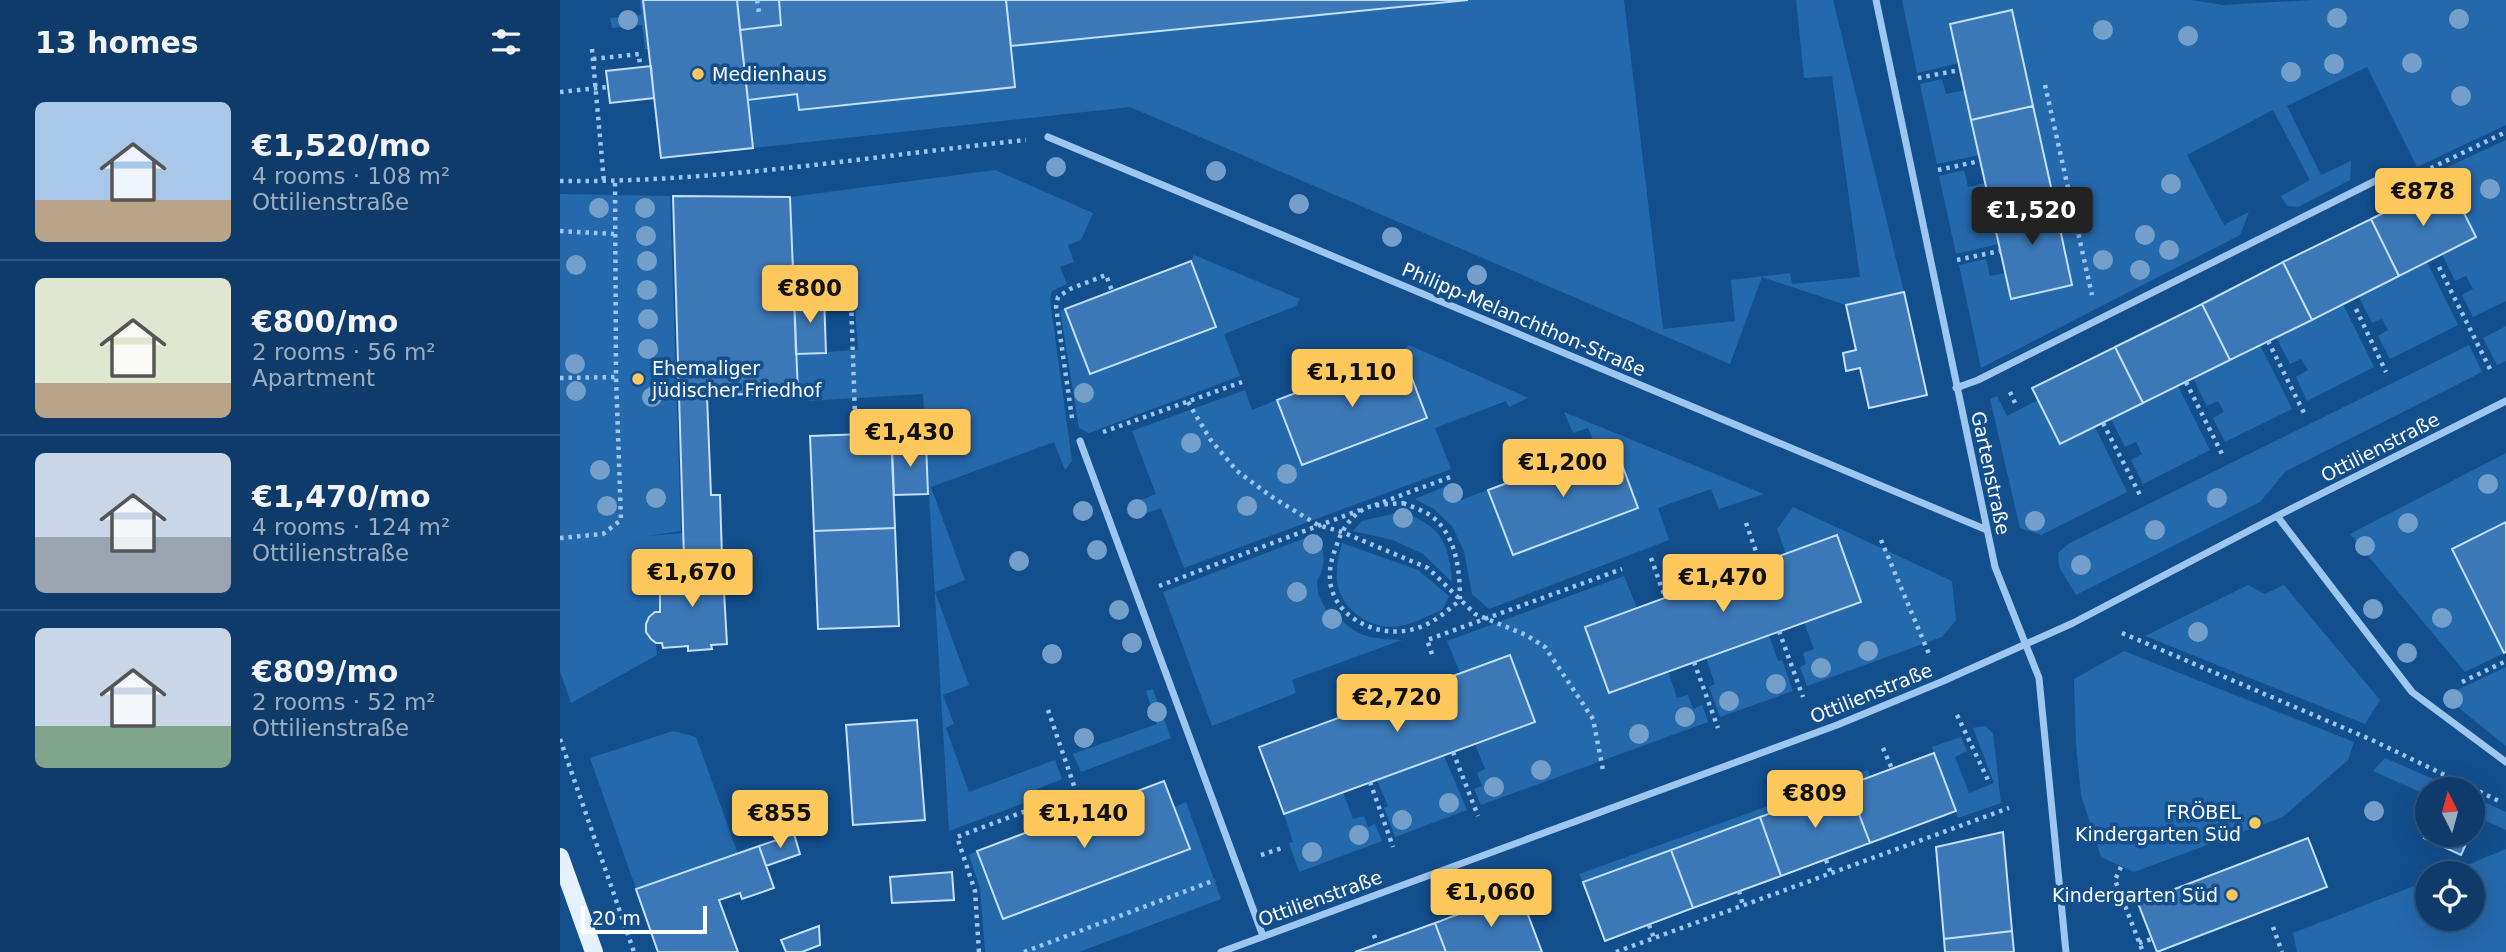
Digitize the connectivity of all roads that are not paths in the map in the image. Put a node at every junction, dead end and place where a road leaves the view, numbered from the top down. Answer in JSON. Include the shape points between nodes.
{"nodes":[{"id":1,"x":1875,"y":0,"type":"edge"},
{"id":2,"x":1048,"y":137,"type":"road end"},
{"id":3,"x":2377,"y":180,"type":"road end"},
{"id":4,"x":1956,"y":388,"type":"junction"},
{"id":5,"x":2506,"y":401,"type":"edge"},
{"id":6,"x":1080,"y":440,"type":"road end"},
{"id":7,"x":2277,"y":516,"type":"junction"},
{"id":8,"x":1987,"y":530,"type":"junction"},
{"id":9,"x":2027,"y":643,"type":"junction"},
{"id":10,"x":2506,"y":762,"type":"edge"},
{"id":11,"x":560,"y":857,"type":"edge"},
{"id":12,"x":1263,"y":936,"type":"junction"},
{"id":13,"x":594,"y":952,"type":"edge"},
{"id":14,"x":1220,"y":952,"type":"edge"},
{"id":15,"x":2066,"y":952,"type":"edge"}],
"edges":[{"from":1,"to":4,"type":"street","name":"Gartenstraße"},
{"from":2,"to":8,"type":"street","name":"Philipp-Melanchthon-Straße"},
{"from":3,"to":4,"type":"street"},
{"from":4,"to":8,"type":"street","name":"Gartenstraße"},
{"from":5,"to":7,"type":"street","name":"Ottilienstraße"},
{"from":6,"to":12,"type":"street"},
{"from":7,"to":9,"type":"street","name":"Ottilienstraße"},
{"from":7,"to":10,"type":"street","via":[[2412,692]]},
{"from":8,"to":9,"type":"street","name":"Gartenstraße","via":[[1996,567]]},
{"from":9,"to":12,"type":"street","name":"Ottilienstraße","via":[[1837,725]]},
{"from":9,"to":15,"type":"street","name":"Gartenstraße","via":[[2039,678]]},
{"from":11,"to":13,"type":"main road"},
{"from":12,"to":14,"type":"street","name":"Ottilienstraße"}]}
